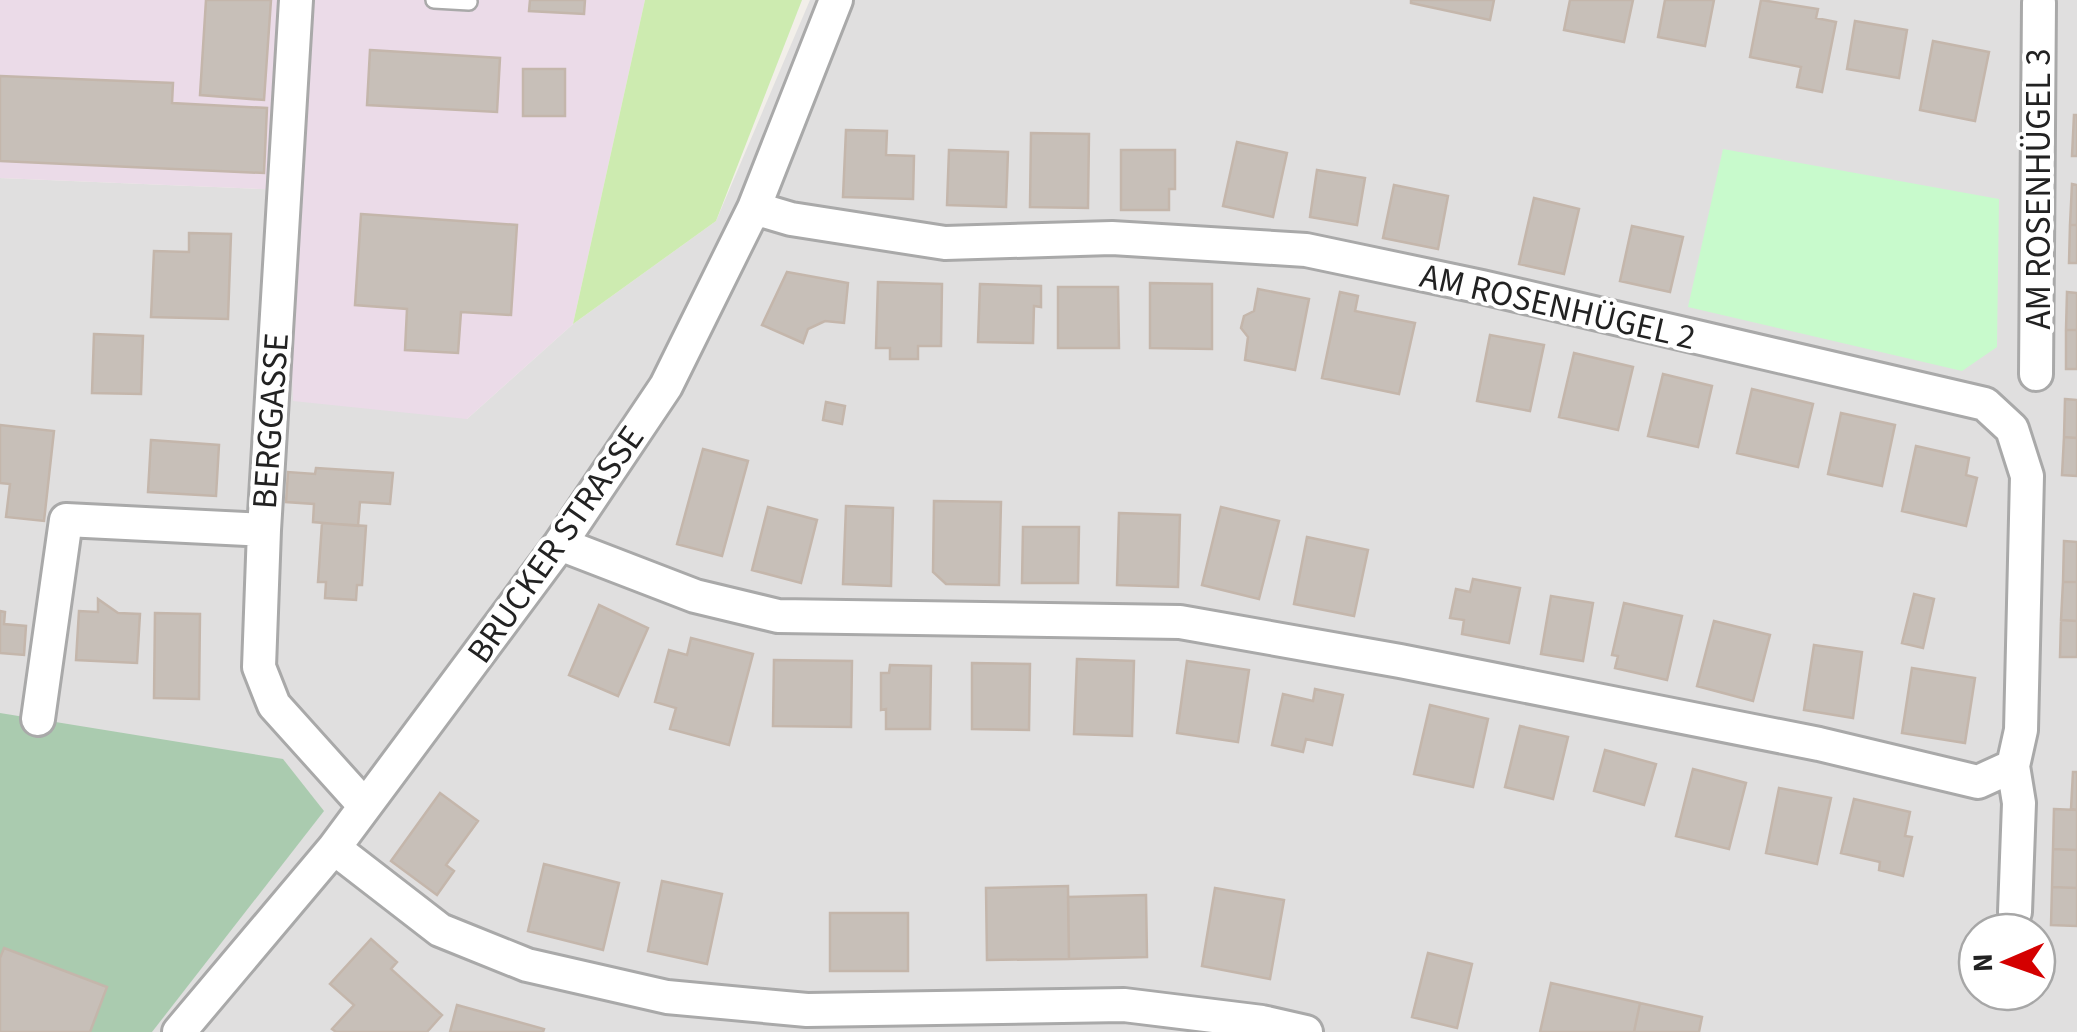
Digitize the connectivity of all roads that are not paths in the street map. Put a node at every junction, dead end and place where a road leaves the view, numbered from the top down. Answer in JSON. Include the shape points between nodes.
{"nodes":[{"id":1,"x":296,"y":0,"type":"edge"},
{"id":2,"x":434,"y":0,"type":"edge"},
{"id":3,"x":836,"y":0,"type":"edge"},
{"id":4,"x":2034,"y":1,"type":"edge"},
{"id":5,"x":469,"y":2,"type":"edge"},
{"id":6,"x":754,"y":208,"type":"junction"},
{"id":7,"x":2036,"y":374,"type":"dead end"},
{"id":8,"x":264,"y":530,"type":"junction"},
{"id":9,"x":560,"y":544,"type":"junction"},
{"id":10,"x":38,"y":719,"type":"dead end"},
{"id":11,"x":2013,"y":766,"type":"junction"},
{"id":12,"x":364,"y":805,"type":"junction"},
{"id":13,"x":334,"y":848,"type":"junction"},
{"id":14,"x":2014,"y":912,"type":"dead end"},
{"id":15,"x":179,"y":1032,"type":"edge"},
{"id":16,"x":1306,"y":1032,"type":"edge"}],
"edges":[{"from":1,"to":8,"type":"street","name":"BERGGASSE"},
{"from":2,"to":5,"type":"lane"},
{"from":3,"to":6,"type":"street","name":"BRUCKER STRASSE"},
{"from":4,"to":7,"type":"street","name":"AM ROSENHÜGEL 3"},
{"from":6,"to":9,"type":"street","name":"BRUCKER STRASSE","via":[[666,386]]},
{"from":6,"to":11,"type":"street","name":"AM ROSENHÜGEL 2","via":[[790,220],[945,243],[1112,238],[1306,250],[1985,404],[2012,430],[2027,476],[2022,730]]},
{"from":8,"to":10,"type":"street","via":[[66,520]]},
{"from":8,"to":12,"type":"street","name":"BERGGASSE","via":[[259,667],[274,705]]},
{"from":9,"to":11,"type":"street","via":[[695,596],[778,616],[1180,622],[1800,740],[1978,782]]},
{"from":9,"to":12,"type":"street","name":"BRUCKER STRASSE"},
{"from":11,"to":14,"type":"street","name":"AM ROSENHÜGEL 2","via":[[2019,803]]},
{"from":12,"to":13,"type":"street","name":"BRUCKER STRASSE"},
{"from":13,"to":15,"type":"street","name":"BRUCKER STRASSE"},
{"from":13,"to":16,"type":"street","via":[[440,930],[527,965],[667,997],[806,1010],[1124,1005]]}]}
